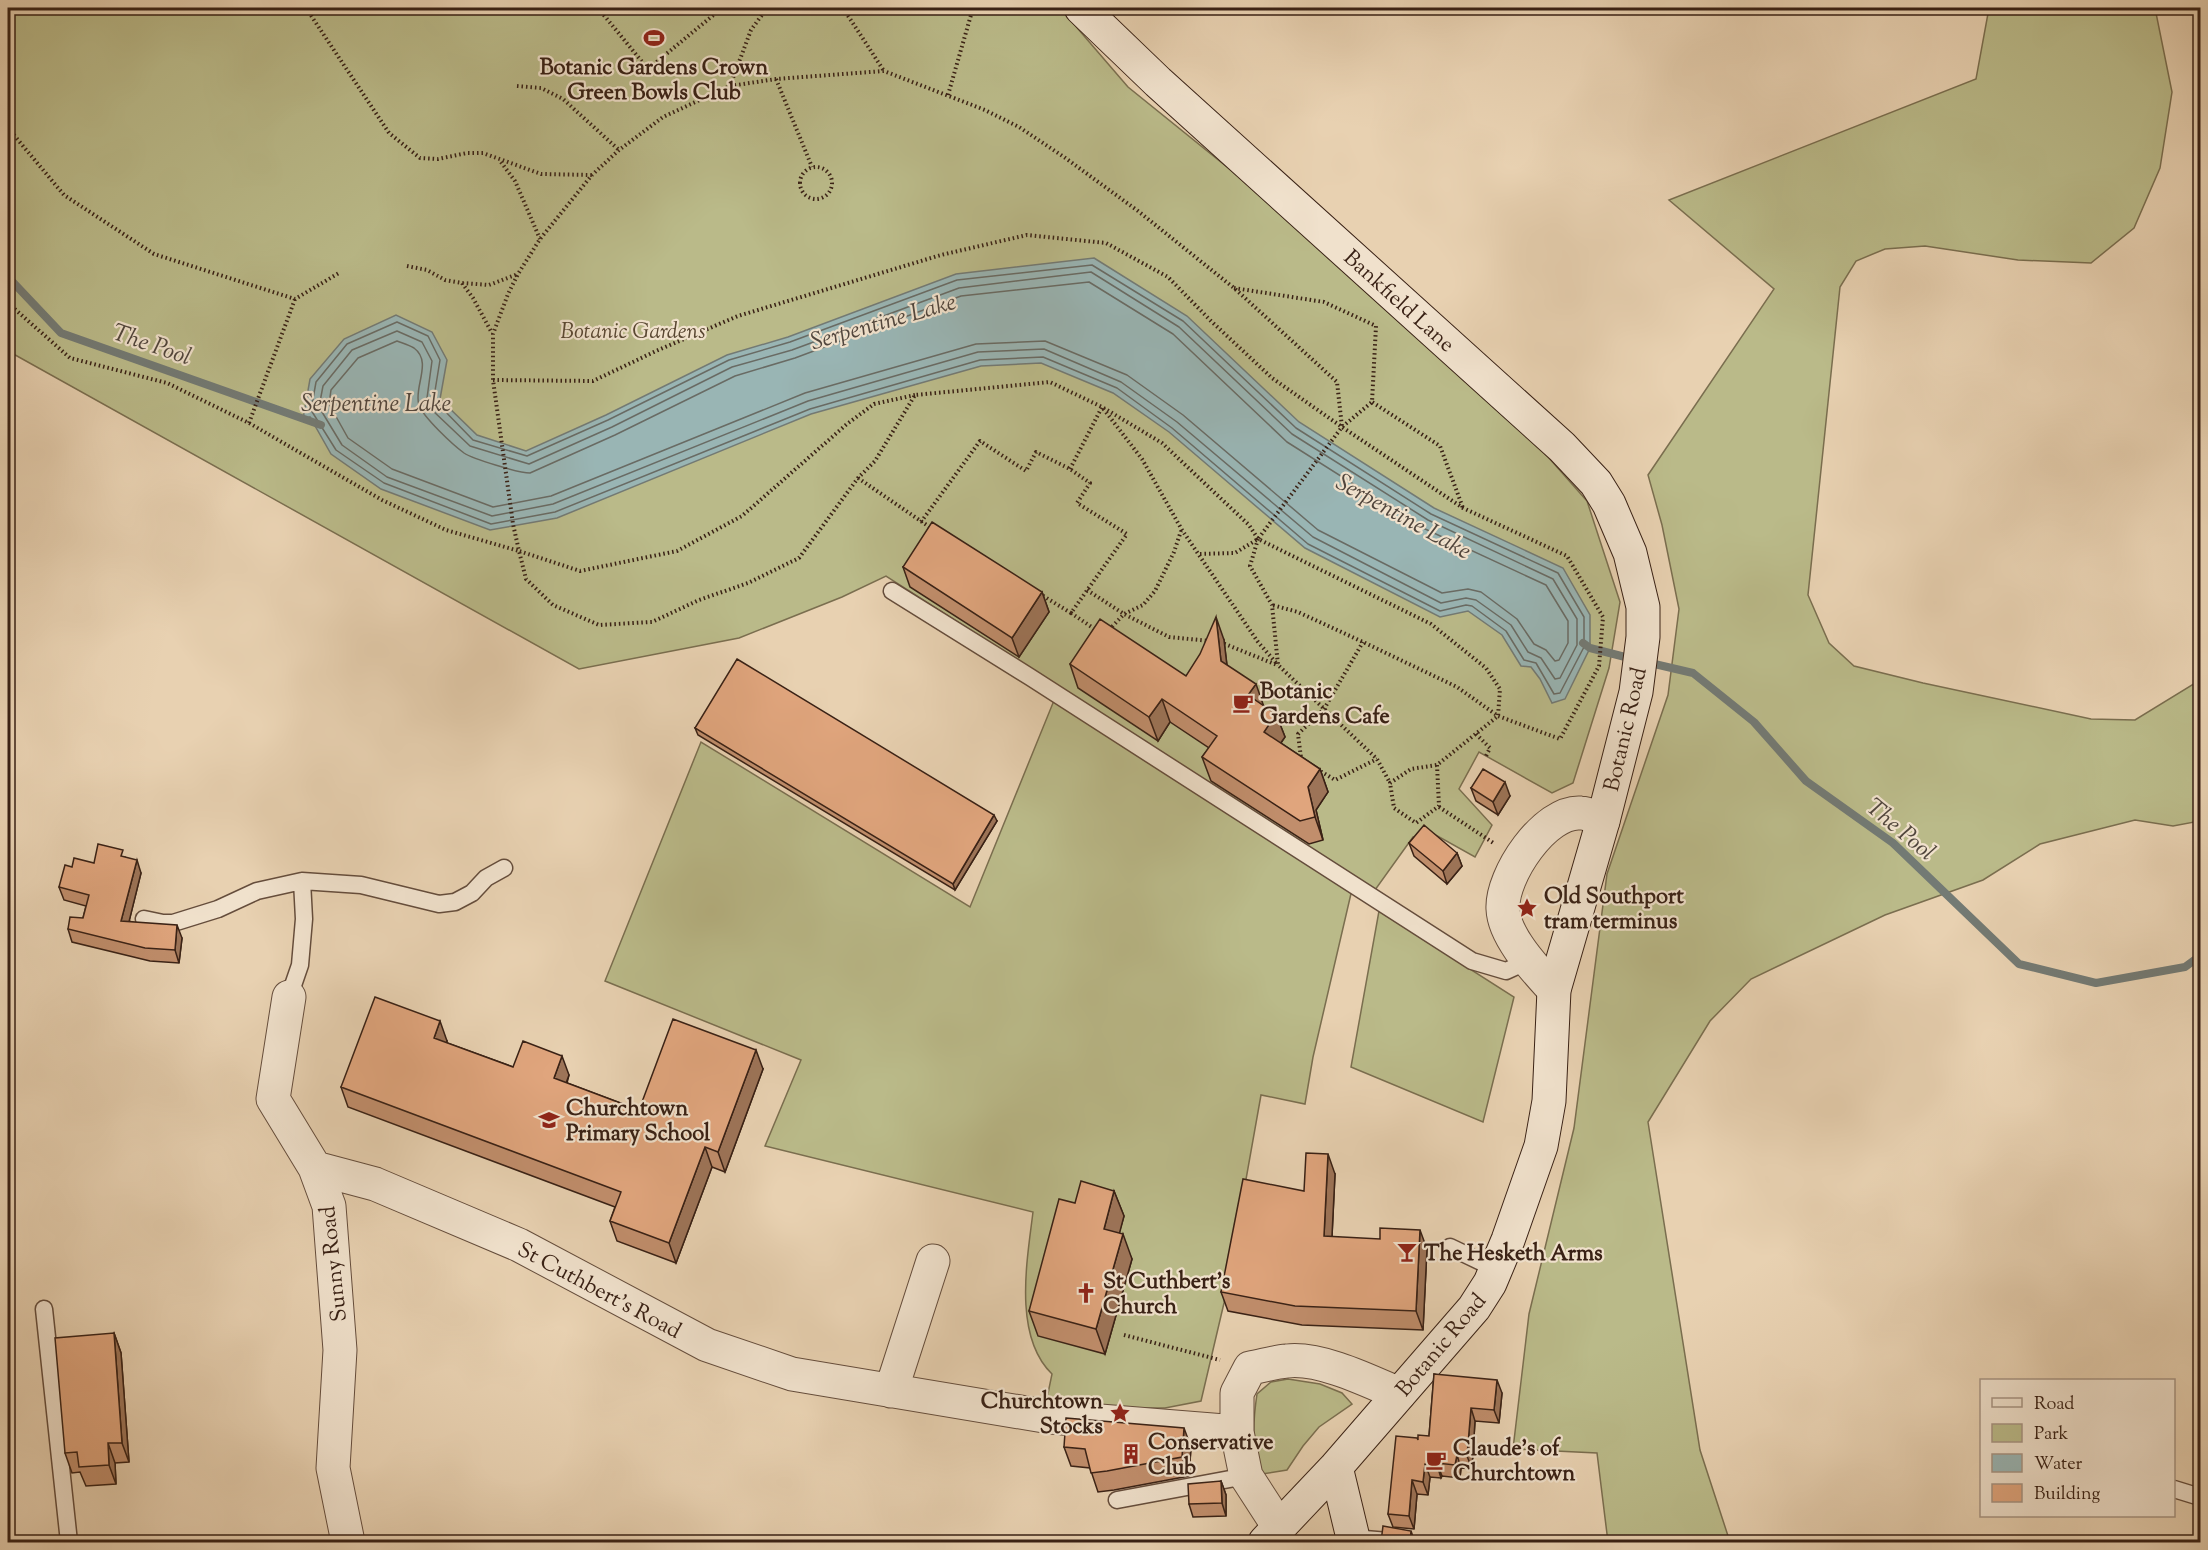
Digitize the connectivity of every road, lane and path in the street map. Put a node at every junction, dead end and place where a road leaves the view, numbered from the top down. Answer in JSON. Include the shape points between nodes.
{"nodes":[{"id":1,"x":306,"y":8,"type":"edge"},
{"id":2,"x":598,"y":8,"type":"edge"},
{"id":3,"x":722,"y":8,"type":"edge"},
{"id":4,"x":767,"y":8,"type":"edge"},
{"id":5,"x":843,"y":8,"type":"edge"},
{"id":6,"x":973,"y":8,"type":"edge"},
{"id":7,"x":1081,"y":8,"type":"edge"},
{"id":8,"x":884,"y":71,"type":"junction"},
{"id":9,"x":776,"y":79,"type":"junction"},
{"id":10,"x":730,"y":86,"type":"junction"},
{"id":11,"x":517,"y":87,"type":"dead end"},
{"id":12,"x":948,"y":95,"type":"junction"},
{"id":13,"x":8,"y":128,"type":"edge"},
{"id":14,"x":619,"y":150,"type":"junction"},
{"id":15,"x":500,"y":161,"type":"junction"},
{"id":16,"x":812,"y":168,"type":"junction"},
{"id":17,"x":592,"y":175,"type":"junction"},
{"id":18,"x":540,"y":239,"type":"junction"},
{"id":19,"x":406,"y":266,"type":"dead end"},
{"id":20,"x":339,"y":273,"type":"dead end"},
{"id":21,"x":518,"y":274,"type":"junction"},
{"id":22,"x":462,"y":283,"type":"junction"},
{"id":23,"x":1233,"y":288,"type":"junction"},
{"id":24,"x":295,"y":299,"type":"junction"},
{"id":25,"x":8,"y":303,"type":"edge"},
{"id":26,"x":493,"y":334,"type":"junction"},
{"id":27,"x":493,"y":380,"type":"junction"},
{"id":28,"x":915,"y":395,"type":"junction"},
{"id":29,"x":1372,"y":402,"type":"junction"},
{"id":30,"x":1102,"y":407,"type":"junction"},
{"id":31,"x":249,"y":423,"type":"junction"},
{"id":32,"x":1342,"y":428,"type":"junction"},
{"id":33,"x":1070,"y":469,"type":"junction"},
{"id":34,"x":858,"y":478,"type":"junction"},
{"id":35,"x":1463,"y":508,"type":"junction"},
{"id":36,"x":921,"y":522,"type":"junction"},
{"id":37,"x":1182,"y":530,"type":"junction"},
{"id":38,"x":941,"y":534,"type":"edge"},
{"id":39,"x":1258,"y":539,"type":"junction"},
{"id":40,"x":519,"y":551,"type":"junction"},
{"id":41,"x":1200,"y":555,"type":"junction"},
{"id":42,"x":1031,"y":589,"type":"edge"},
{"id":43,"x":1087,"y":590,"type":"junction"},
{"id":44,"x":892,"y":591,"type":"dead end"},
{"id":45,"x":1272,"y":605,"type":"junction"},
{"id":46,"x":1071,"y":613,"type":"junction"},
{"id":47,"x":1124,"y":614,"type":"junction"},
{"id":48,"x":1643,"y":637,"type":"joint"},
{"id":49,"x":1362,"y":642,"type":"junction"},
{"id":50,"x":1278,"y":665,"type":"junction"},
{"id":51,"x":1324,"y":709,"type":"junction"},
{"id":52,"x":1498,"y":716,"type":"junction"},
{"id":53,"x":1476,"y":734,"type":"junction"},
{"id":54,"x":1486,"y":756,"type":"dead end"},
{"id":55,"x":1377,"y":759,"type":"junction"},
{"id":56,"x":1437,"y":765,"type":"junction"},
{"id":57,"x":1389,"y":783,"type":"junction"},
{"id":58,"x":1439,"y":806,"type":"junction"},
{"id":59,"x":1603,"y":821,"type":"junction"},
{"id":60,"x":1518,"y":859,"type":"junction"},
{"id":61,"x":504,"y":868,"type":"dead end"},
{"id":62,"x":302,"y":881,"type":"junction"},
{"id":63,"x":144,"y":919,"type":"dead end"},
{"id":64,"x":1528,"y":961,"type":"junction"},
{"id":65,"x":1554,"y":990,"type":"junction"},
{"id":66,"x":289,"y":998,"type":"joint"},
{"id":67,"x":315,"y":1168,"type":"junction"},
{"id":68,"x":1450,"y":1247,"type":"dead end"},
{"id":69,"x":933,"y":1261,"type":"dead end"},
{"id":70,"x":1496,"y":1269,"type":"junction"},
{"id":71,"x":44,"y":1309,"type":"dead end"},
{"id":72,"x":1124,"y":1335,"type":"dead end"},
{"id":73,"x":1250,"y":1368,"type":"junction"},
{"id":74,"x":891,"y":1391,"type":"junction"},
{"id":75,"x":1399,"y":1394,"type":"junction"},
{"id":76,"x":1237,"y":1432,"type":"junction"},
{"id":77,"x":1336,"y":1467,"type":"junction"},
{"id":78,"x":1246,"y":1476,"type":"junction"},
{"id":79,"x":2175,"y":1489,"type":"edge"},
{"id":80,"x":2200,"y":1497,"type":"edge"},
{"id":81,"x":1117,"y":1500,"type":"dead end"},
{"id":82,"x":1272,"y":1535,"type":"edge"},
{"id":83,"x":1354,"y":1540,"type":"edge"},
{"id":84,"x":69,"y":1542,"type":"edge"},
{"id":85,"x":348,"y":1542,"type":"edge"},
{"id":86,"x":1400,"y":1542,"type":"edge"}],
"edges":[{"from":1,"to":15,"type":"path","via":[[390,133],[420,158],[483,153]]},
{"from":2,"to":3,"type":"path","via":[[648,69]]},
{"from":4,"to":10,"type":"path","via":[[751,30]]},
{"from":5,"to":8,"type":"path"},
{"from":6,"to":12,"type":"path"},
{"from":7,"to":48,"type":"street","name":"Bankfield Lane","via":[[1582,467],[1609,504],[1630,553],[1643,607]]},
{"from":8,"to":9,"type":"path"},
{"from":8,"to":12,"type":"path"},
{"from":9,"to":10,"type":"path"},
{"from":9,"to":16,"type":"path"},
{"from":10,"to":14,"type":"path","via":[[663,117]]},
{"from":11,"to":14,"type":"path","via":[[541,87],[563,99]]},
{"from":12,"to":23,"type":"path","via":[[1019,127],[1064,157]]},
{"from":13,"to":24,"type":"path","via":[[64,195],[154,254]]},
{"from":14,"to":17,"type":"path"},
{"from":15,"to":17,"type":"path","via":[[541,174]]},
{"from":15,"to":18,"type":"path","via":[[515,181]]},
{"from":16,"to":16,"type":"path","via":[[828,171],[832,179],[832,187],[821,199],[812,199],[801,188],[801,179]]},
{"from":17,"to":18,"type":"path"},
{"from":18,"to":21,"type":"path"},
{"from":19,"to":22,"type":"path"},
{"from":20,"to":24,"type":"path"},
{"from":21,"to":22,"type":"path","via":[[489,285]]},
{"from":21,"to":26,"type":"path"},
{"from":22,"to":26,"type":"path"},
{"from":23,"to":29,"type":"path","via":[[1324,302],[1376,326]]},
{"from":23,"to":32,"type":"path","via":[[1336,382]]},
{"from":24,"to":31,"type":"path"},
{"from":25,"to":31,"type":"path","via":[[70,358],[166,383]]},
{"from":26,"to":27,"type":"path"},
{"from":27,"to":32,"type":"path","via":[[593,381],[738,316],[941,255],[1027,235],[1106,243],[1168,277],[1272,378]]},
{"from":27,"to":40,"type":"path"},
{"from":28,"to":30,"type":"path","via":[[1050,382]]},
{"from":28,"to":34,"type":"path","via":[[875,461]]},
{"from":28,"to":40,"type":"path","via":[[874,404],[742,516],[677,550],[580,571]]},
{"from":29,"to":32,"type":"path"},
{"from":29,"to":35,"type":"path","via":[[1440,446]]},
{"from":30,"to":33,"type":"path"},
{"from":30,"to":37,"type":"path","via":[[1142,459]]},
{"from":30,"to":39,"type":"path","via":[[1162,443],[1249,525]]},
{"from":31,"to":40,"type":"path","via":[[392,505],[446,530]]},
{"from":32,"to":35,"type":"path"},
{"from":32,"to":39,"type":"path"},
{"from":33,"to":36,"type":"path","via":[[1036,452],[1026,471],[980,441]]},
{"from":33,"to":43,"type":"path","via":[[1090,483],[1077,503],[1127,534]]},
{"from":34,"to":36,"type":"path"},
{"from":34,"to":40,"type":"path","via":[[799,558],[652,622],[599,625],[553,605],[526,579]]},
{"from":35,"to":52,"type":"path","via":[[1567,556],[1603,617],[1599,666],[1560,739]]},
{"from":36,"to":38,"type":"path"},
{"from":37,"to":41,"type":"path"},
{"from":37,"to":47,"type":"path","via":[[1155,591],[1143,605]]},
{"from":39,"to":41,"type":"path","via":[[1236,553]]},
{"from":39,"to":45,"type":"path","via":[[1250,566]]},
{"from":39,"to":52,"type":"path","via":[[1431,624],[1486,668],[1500,689]]},
{"from":41,"to":50,"type":"path","via":[[1258,642]]},
{"from":42,"to":46,"type":"path"},
{"from":43,"to":46,"type":"path"},
{"from":43,"to":47,"type":"path"},
{"from":44,"to":64,"type":"lane","via":[[1472,961],[1506,971]]},
{"from":45,"to":49,"type":"path","via":[[1298,612]]},
{"from":45,"to":50,"type":"path"},
{"from":46,"to":47,"type":"path","via":[[1104,636]]},
{"from":47,"to":50,"type":"path","via":[[1169,637],[1223,643]]},
{"from":48,"to":59,"type":"street","name":"Botanic Road","via":[[1636,692]]},
{"from":49,"to":51,"type":"path"},
{"from":49,"to":52,"type":"path","via":[[1456,687]]},
{"from":50,"to":51,"type":"path"},
{"from":51,"to":55,"type":"path"},
{"from":51,"to":55,"type":"path","via":[[1298,734],[1300,758],[1335,780]]},
{"from":52,"to":53,"type":"path"},
{"from":53,"to":54,"type":"path","via":[[1490,748]]},
{"from":53,"to":56,"type":"path"},
{"from":55,"to":57,"type":"path"},
{"from":56,"to":57,"type":"path","via":[[1411,769]]},
{"from":56,"to":58,"type":"path"},
{"from":57,"to":58,"type":"path","via":[[1394,808],[1416,823]]},
{"from":58,"to":60,"type":"path"},
{"from":59,"to":60,"type":"street","name":"Botanic Road","via":[[1581,813],[1563,816]]},
{"from":59,"to":65,"type":"street","name":"Botanic Road"},
{"from":60,"to":64,"type":"street","name":"Botanic Road","via":[[1503,910]]},
{"from":61,"to":62,"type":"lane","via":[[486,878],[472,893],[439,904],[360,885]]},
{"from":62,"to":63,"type":"lane","via":[[257,891],[173,923]]},
{"from":62,"to":66,"type":"lane","via":[[300,965]]},
{"from":64,"to":65,"type":"street","name":"Botanic Road"},
{"from":65,"to":70,"type":"street","name":"Botanic Road","via":[[1548,1101],[1540,1146]]},
{"from":66,"to":67,"type":"street","name":"Sunny Road","via":[[273,1099]]},
{"from":67,"to":74,"type":"street","name":"St Cuthbert's Road","via":[[375,1184],[519,1245],[707,1345],[792,1374]]},
{"from":67,"to":85,"type":"street","name":"Sunny Road","via":[[329,1206],[340,1350],[333,1468]]},
{"from":68,"to":70,"type":"lane"},
{"from":69,"to":74,"type":"street"},
{"from":70,"to":75,"type":"street","name":"Botanic Road","via":[[1473,1308]]},
{"from":71,"to":84,"type":"lane"},
{"from":72,"to":73,"type":"path"},
{"from":73,"to":75,"type":"street","via":[[1288,1360],[1313,1363]]},
{"from":73,"to":76,"type":"street","via":[[1238,1393]]},
{"from":74,"to":76,"type":"street","name":"St Cuthbert's Road","via":[[1050,1418]]},
{"from":75,"to":77,"type":"street","name":"Botanic Road"},
{"from":76,"to":78,"type":"street"},
{"from":77,"to":82,"type":"street","name":"Botanic Road"},
{"from":77,"to":83,"type":"street"},
{"from":78,"to":81,"type":"lane"},
{"from":78,"to":82,"type":"street"},
{"from":79,"to":80,"type":"lane"},
{"from":83,"to":86,"type":"lane"}]}
